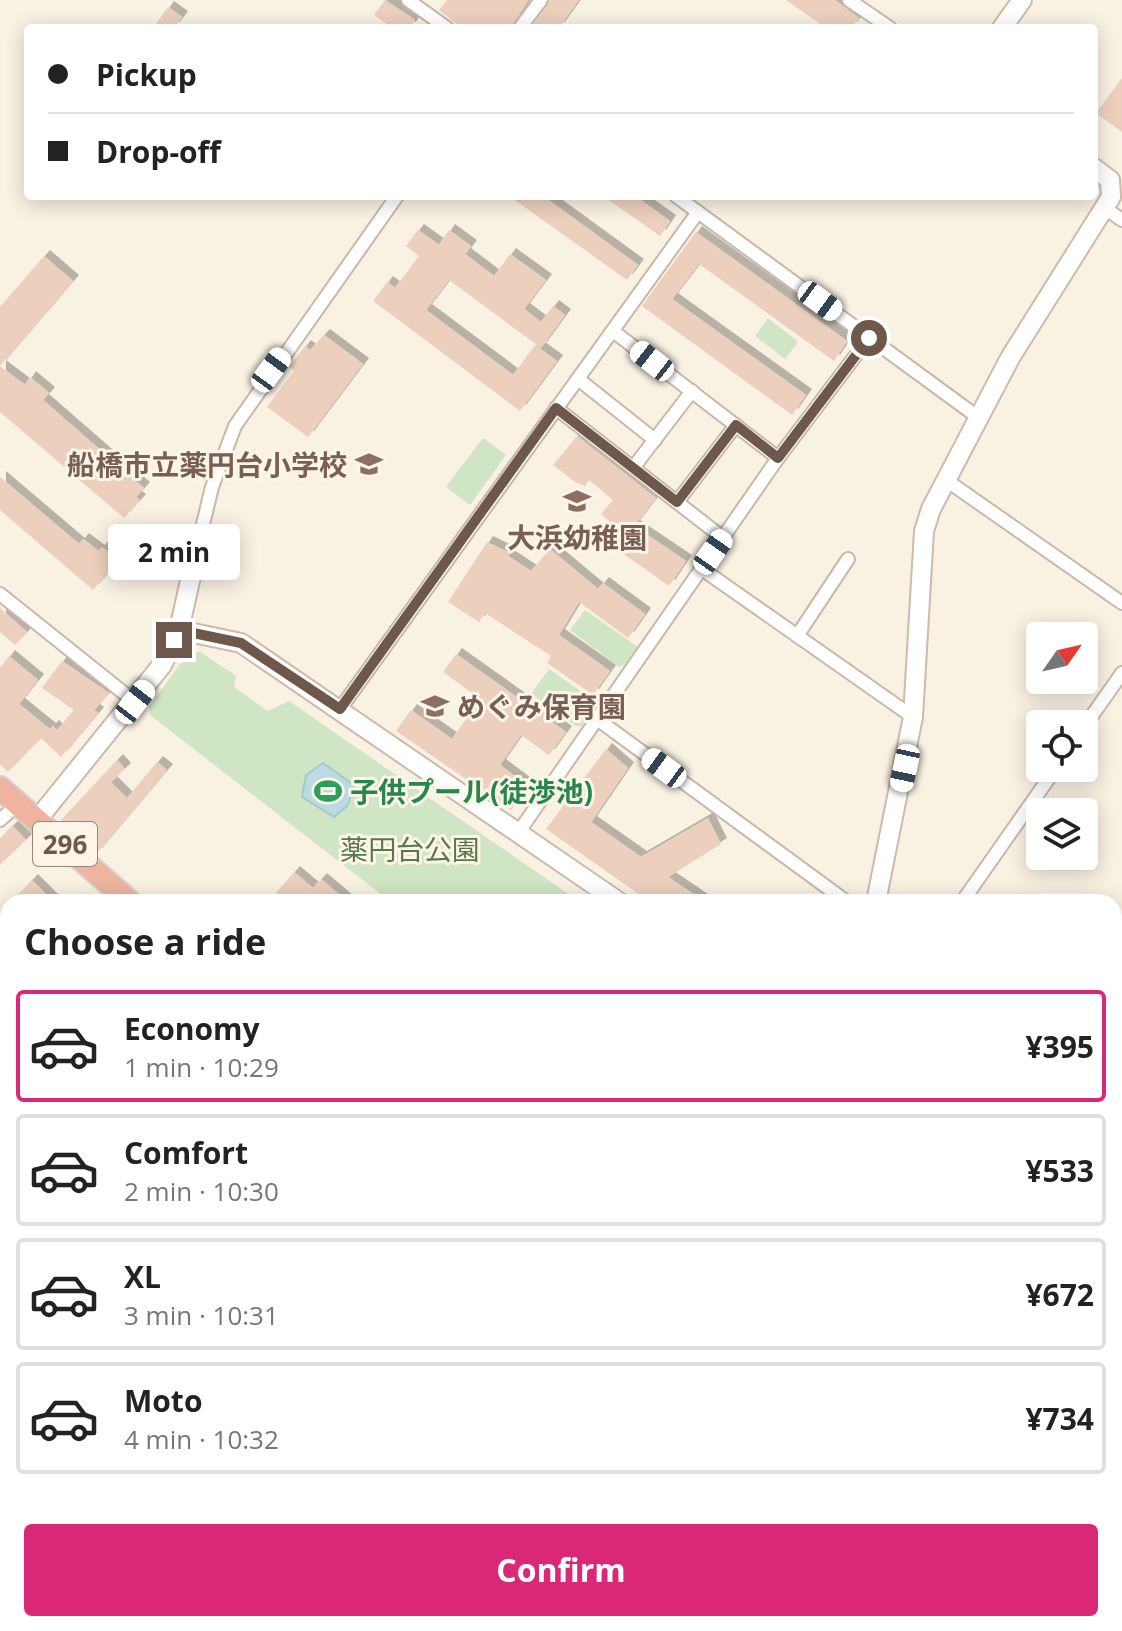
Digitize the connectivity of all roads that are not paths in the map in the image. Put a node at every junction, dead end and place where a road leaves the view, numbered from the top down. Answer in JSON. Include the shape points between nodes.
{"nodes":[{"id":1,"x":408,"y":0,"type":"edge"},
{"id":2,"x":541,"y":0,"type":"edge"},
{"id":3,"x":849,"y":0,"type":"edge"},
{"id":4,"x":1022,"y":0,"type":"edge"},
{"id":5,"x":441,"y":24,"type":"edge"},
{"id":6,"x":523,"y":24,"type":"edge"},
{"id":7,"x":884,"y":24,"type":"edge"},
{"id":8,"x":1005,"y":24,"type":"edge"},
{"id":9,"x":1098,"y":171,"type":"edge"},
{"id":10,"x":394,"y":200,"type":"edge"},
{"id":11,"x":682,"y":200,"type":"edge"},
{"id":12,"x":1105,"y":208,"type":"junction"},
{"id":13,"x":698,"y":212,"type":"junction"},
{"id":14,"x":1122,"y":220,"type":"edge"},
{"id":15,"x":613,"y":331,"type":"junction"},
{"id":16,"x":869,"y":338,"type":"junction"},
{"id":17,"x":578,"y":379,"type":"junction"},
{"id":18,"x":692,"y":391,"type":"junction"},
{"id":19,"x":556,"y":408,"type":"junction"},
{"id":20,"x":979,"y":418,"type":"junction"},
{"id":21,"x":736,"y":425,"type":"junction"},
{"id":22,"x":655,"y":440,"type":"junction"},
{"id":23,"x":778,"y":458,"type":"junction"},
{"id":24,"x":633,"y":468,"type":"junction"},
{"id":25,"x":946,"y":480,"type":"junction"},
{"id":26,"x":677,"y":502,"type":"junction"},
{"id":27,"x":723,"y":538,"type":"junction"},
{"id":28,"x":198,"y":545,"type":"joint"},
{"id":29,"x":848,"y":559,"type":"dead end"},
{"id":30,"x":702,"y":569,"type":"junction"},
{"id":31,"x":0,"y":594,"type":"edge"},
{"id":32,"x":1122,"y":603,"type":"edge"},
{"id":33,"x":179,"y":630,"type":"junction"},
{"id":34,"x":797,"y":636,"type":"junction"},
{"id":35,"x":1122,"y":673,"type":"edge"},
{"id":36,"x":135,"y":702,"type":"junction"},
{"id":37,"x":340,"y":709,"type":"junction"},
{"id":38,"x":1096,"y":710,"type":"edge"},
{"id":39,"x":913,"y":717,"type":"junction"},
{"id":40,"x":597,"y":719,"type":"junction"},
{"id":41,"x":1046,"y":782,"type":"edge"},
{"id":42,"x":0,"y":788,"type":"edge"},
{"id":43,"x":18,"y":804,"type":"junction"},
{"id":44,"x":0,"y":820,"type":"edge"},
{"id":45,"x":37,"y":820,"type":"junction"},
{"id":46,"x":518,"y":833,"type":"junction"},
{"id":47,"x":121,"y":894,"type":"edge"},
{"id":48,"x":607,"y":894,"type":"edge"},
{"id":49,"x":836,"y":894,"type":"edge"},
{"id":50,"x":878,"y":894,"type":"edge"},
{"id":51,"x":968,"y":894,"type":"edge"}],
"edges":[{"from":1,"to":5,"type":"street"},
{"from":2,"to":6,"type":"street"},
{"from":3,"to":7,"type":"street"},
{"from":4,"to":8,"type":"street"},
{"from":9,"to":12,"type":"street","via":[[1112,187]]},
{"from":10,"to":28,"type":"street","via":[[235,426]]},
{"from":11,"to":13,"type":"street"},
{"from":12,"to":14,"type":"street"},
{"from":12,"to":20,"type":"street","via":[[1010,358]]},
{"from":13,"to":15,"type":"street"},
{"from":13,"to":16,"type":"street"},
{"from":15,"to":17,"type":"street"},
{"from":15,"to":18,"type":"street"},
{"from":16,"to":20,"type":"street"},
{"from":16,"to":23,"type":"street"},
{"from":17,"to":19,"type":"street"},
{"from":17,"to":22,"type":"street"},
{"from":18,"to":21,"type":"street"},
{"from":18,"to":22,"type":"street"},
{"from":19,"to":24,"type":"street"},
{"from":19,"to":37,"type":"street"},
{"from":20,"to":25,"type":"street"},
{"from":21,"to":23,"type":"street"},
{"from":21,"to":26,"type":"street"},
{"from":22,"to":24,"type":"street"},
{"from":23,"to":27,"type":"street"},
{"from":24,"to":26,"type":"street"},
{"from":25,"to":32,"type":"street"},
{"from":25,"to":39,"type":"street","via":[[924,531]]},
{"from":26,"to":27,"type":"street"},
{"from":27,"to":30,"type":"street"},
{"from":28,"to":33,"type":"street"},
{"from":29,"to":34,"type":"street"},
{"from":30,"to":34,"type":"street"},
{"from":30,"to":40,"type":"street"},
{"from":31,"to":36,"type":"street"},
{"from":33,"to":36,"type":"street"},
{"from":33,"to":37,"type":"street","via":[[241,643]]},
{"from":34,"to":39,"type":"street"},
{"from":35,"to":38,"type":"street"},
{"from":36,"to":45,"type":"street"},
{"from":37,"to":46,"type":"street"},
{"from":39,"to":50,"type":"street"},
{"from":40,"to":46,"type":"street"},
{"from":40,"to":49,"type":"street"},
{"from":41,"to":51,"type":"street"},
{"from":42,"to":43,"type":"highway","number":"296"},
{"from":43,"to":44,"type":"street"},
{"from":43,"to":45,"type":"highway","number":"296"},
{"from":45,"to":47,"type":"highway","number":"296"},
{"from":46,"to":48,"type":"street"}]}
